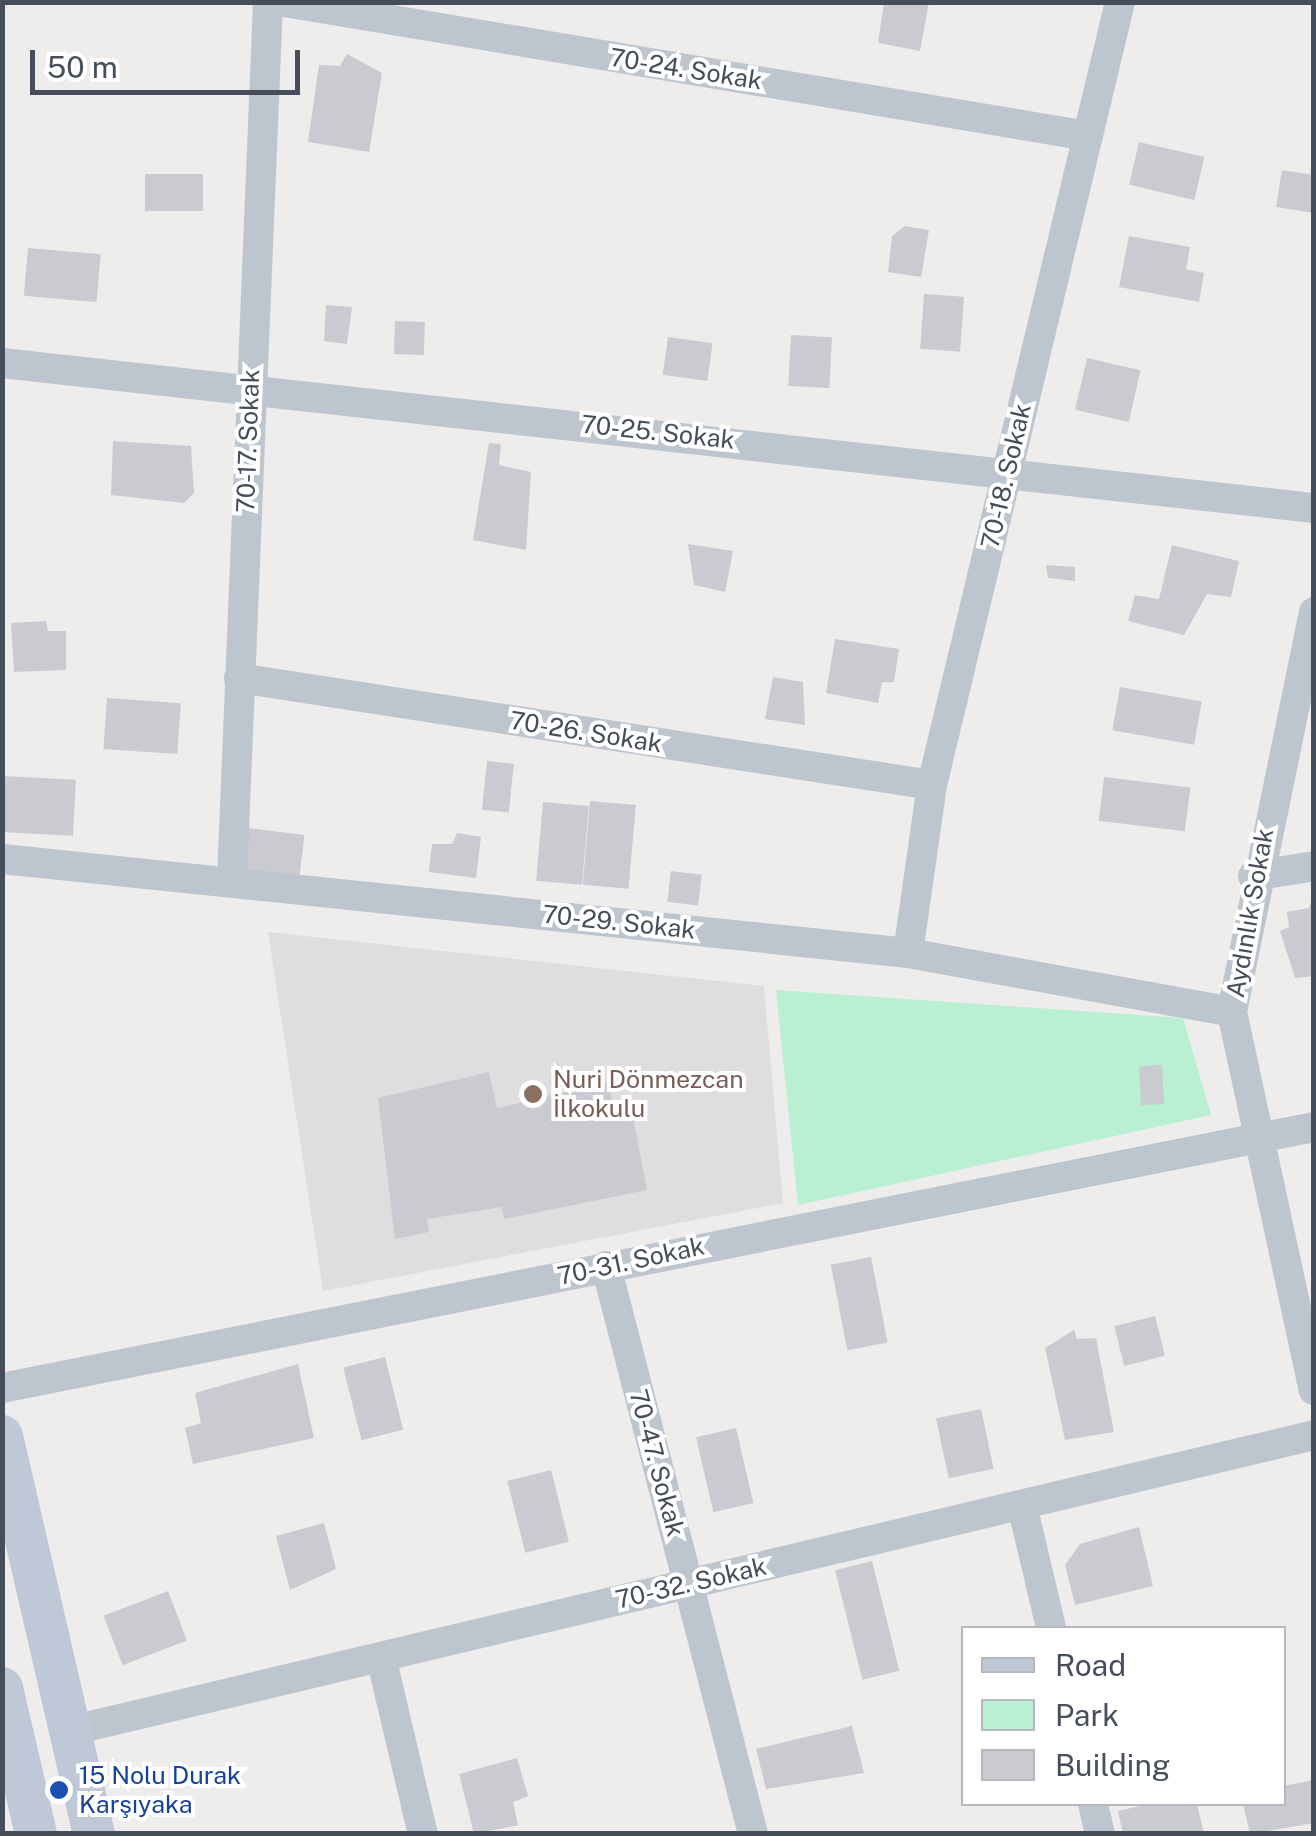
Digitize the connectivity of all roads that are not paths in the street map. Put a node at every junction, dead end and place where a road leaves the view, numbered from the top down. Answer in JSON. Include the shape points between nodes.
{"nodes":[{"id":1,"x":268,"y":2,"type":"edge"},
{"id":2,"x":284,"y":2,"type":"edge"},
{"id":3,"x":1120,"y":2,"type":"edge"},
{"id":4,"x":1088,"y":136,"type":"junction"},
{"id":5,"x":2,"y":363,"type":"edge"},
{"id":6,"x":250,"y":387,"type":"junction"},
{"id":7,"x":1008,"y":470,"type":"junction"},
{"id":8,"x":1314,"y":508,"type":"edge"},
{"id":9,"x":1314,"y":612,"type":"edge"},
{"id":10,"x":239,"y":678,"type":"junction"},
{"id":11,"x":932,"y":786,"type":"junction"},
{"id":12,"x":2,"y":859,"type":"edge"},
{"id":13,"x":1314,"y":866,"type":"edge"},
{"id":14,"x":1253,"y":876,"type":"junction"},
{"id":15,"x":232,"y":880,"type":"junction"},
{"id":16,"x":908,"y":953,"type":"junction"},
{"id":17,"x":1232,"y":1012,"type":"junction"},
{"id":18,"x":1314,"y":1127,"type":"edge"},
{"id":19,"x":1258,"y":1132,"type":"junction"},
{"id":20,"x":606,"y":1266,"type":"junction"},
{"id":21,"x":2,"y":1388,"type":"edge"},
{"id":22,"x":1314,"y":1390,"type":"edge"},
{"id":23,"x":2,"y":1436,"type":"edge"},
{"id":24,"x":1314,"y":1436,"type":"edge"},
{"id":25,"x":1022,"y":1505,"type":"junction"},
{"id":26,"x":688,"y":1584,"type":"junction"},
{"id":27,"x":1052,"y":1626,"type":"edge"},
{"id":28,"x":381,"y":1657,"type":"junction"},
{"id":29,"x":2,"y":1688,"type":"edge"},
{"id":30,"x":69,"y":1731,"type":"junction"},
{"id":31,"x":1093,"y":1806,"type":"edge"},
{"id":32,"x":36,"y":1834,"type":"edge"},
{"id":33,"x":94,"y":1834,"type":"edge"},
{"id":34,"x":423,"y":1834,"type":"edge"},
{"id":35,"x":753,"y":1834,"type":"edge"},
{"id":36,"x":1100,"y":1834,"type":"edge"}],
"edges":[{"from":1,"to":6,"type":"street","name":"70-17. Sokak"},
{"from":2,"to":4,"type":"street","name":"70-24. Sokak"},
{"from":3,"to":4,"type":"street","name":"70-18. Sokak"},
{"from":4,"to":7,"type":"street","name":"70-18. Sokak"},
{"from":5,"to":6,"type":"street","name":"70-25. Sokak"},
{"from":6,"to":7,"type":"street","name":"70-25. Sokak"},
{"from":6,"to":10,"type":"street","name":"70-17. Sokak"},
{"from":7,"to":8,"type":"street","name":"70-25. Sokak"},
{"from":7,"to":11,"type":"street","name":"70-18. Sokak"},
{"from":9,"to":14,"type":"street","name":"Aydınlık Sokak"},
{"from":10,"to":11,"type":"street","name":"70-26. Sokak"},
{"from":10,"to":15,"type":"street","name":"70-17. Sokak"},
{"from":11,"to":16,"type":"street","name":"70-18. Sokak"},
{"from":12,"to":15,"type":"street","name":"70-29. Sokak"},
{"from":13,"to":14,"type":"street"},
{"from":14,"to":17,"type":"street","name":"Aydınlık Sokak"},
{"from":15,"to":16,"type":"street","name":"70-29. Sokak"},
{"from":16,"to":17,"type":"street","name":"70-29. Sokak"},
{"from":17,"to":19,"type":"street","name":"Aydınlık Sokak"},
{"from":18,"to":19,"type":"street"},
{"from":19,"to":20,"type":"street","name":"70-31. Sokak"},
{"from":19,"to":22,"type":"street","name":"Aydınlık Sokak"},
{"from":20,"to":21,"type":"street","name":"70-31. Sokak"},
{"from":20,"to":26,"type":"street","name":"70-47. Sokak"},
{"from":23,"to":30,"type":"street"},
{"from":24,"to":25,"type":"street","name":"70-32. Sokak"},
{"from":25,"to":26,"type":"street","name":"70-32. Sokak"},
{"from":25,"to":27,"type":"street"},
{"from":26,"to":28,"type":"street","name":"70-32. Sokak"},
{"from":26,"to":35,"type":"street","name":"70-47. Sokak"},
{"from":28,"to":30,"type":"street","name":"70-32. Sokak"},
{"from":28,"to":34,"type":"street"},
{"from":29,"to":32,"type":"street"},
{"from":30,"to":33,"type":"street"},
{"from":31,"to":36,"type":"street"}]}
